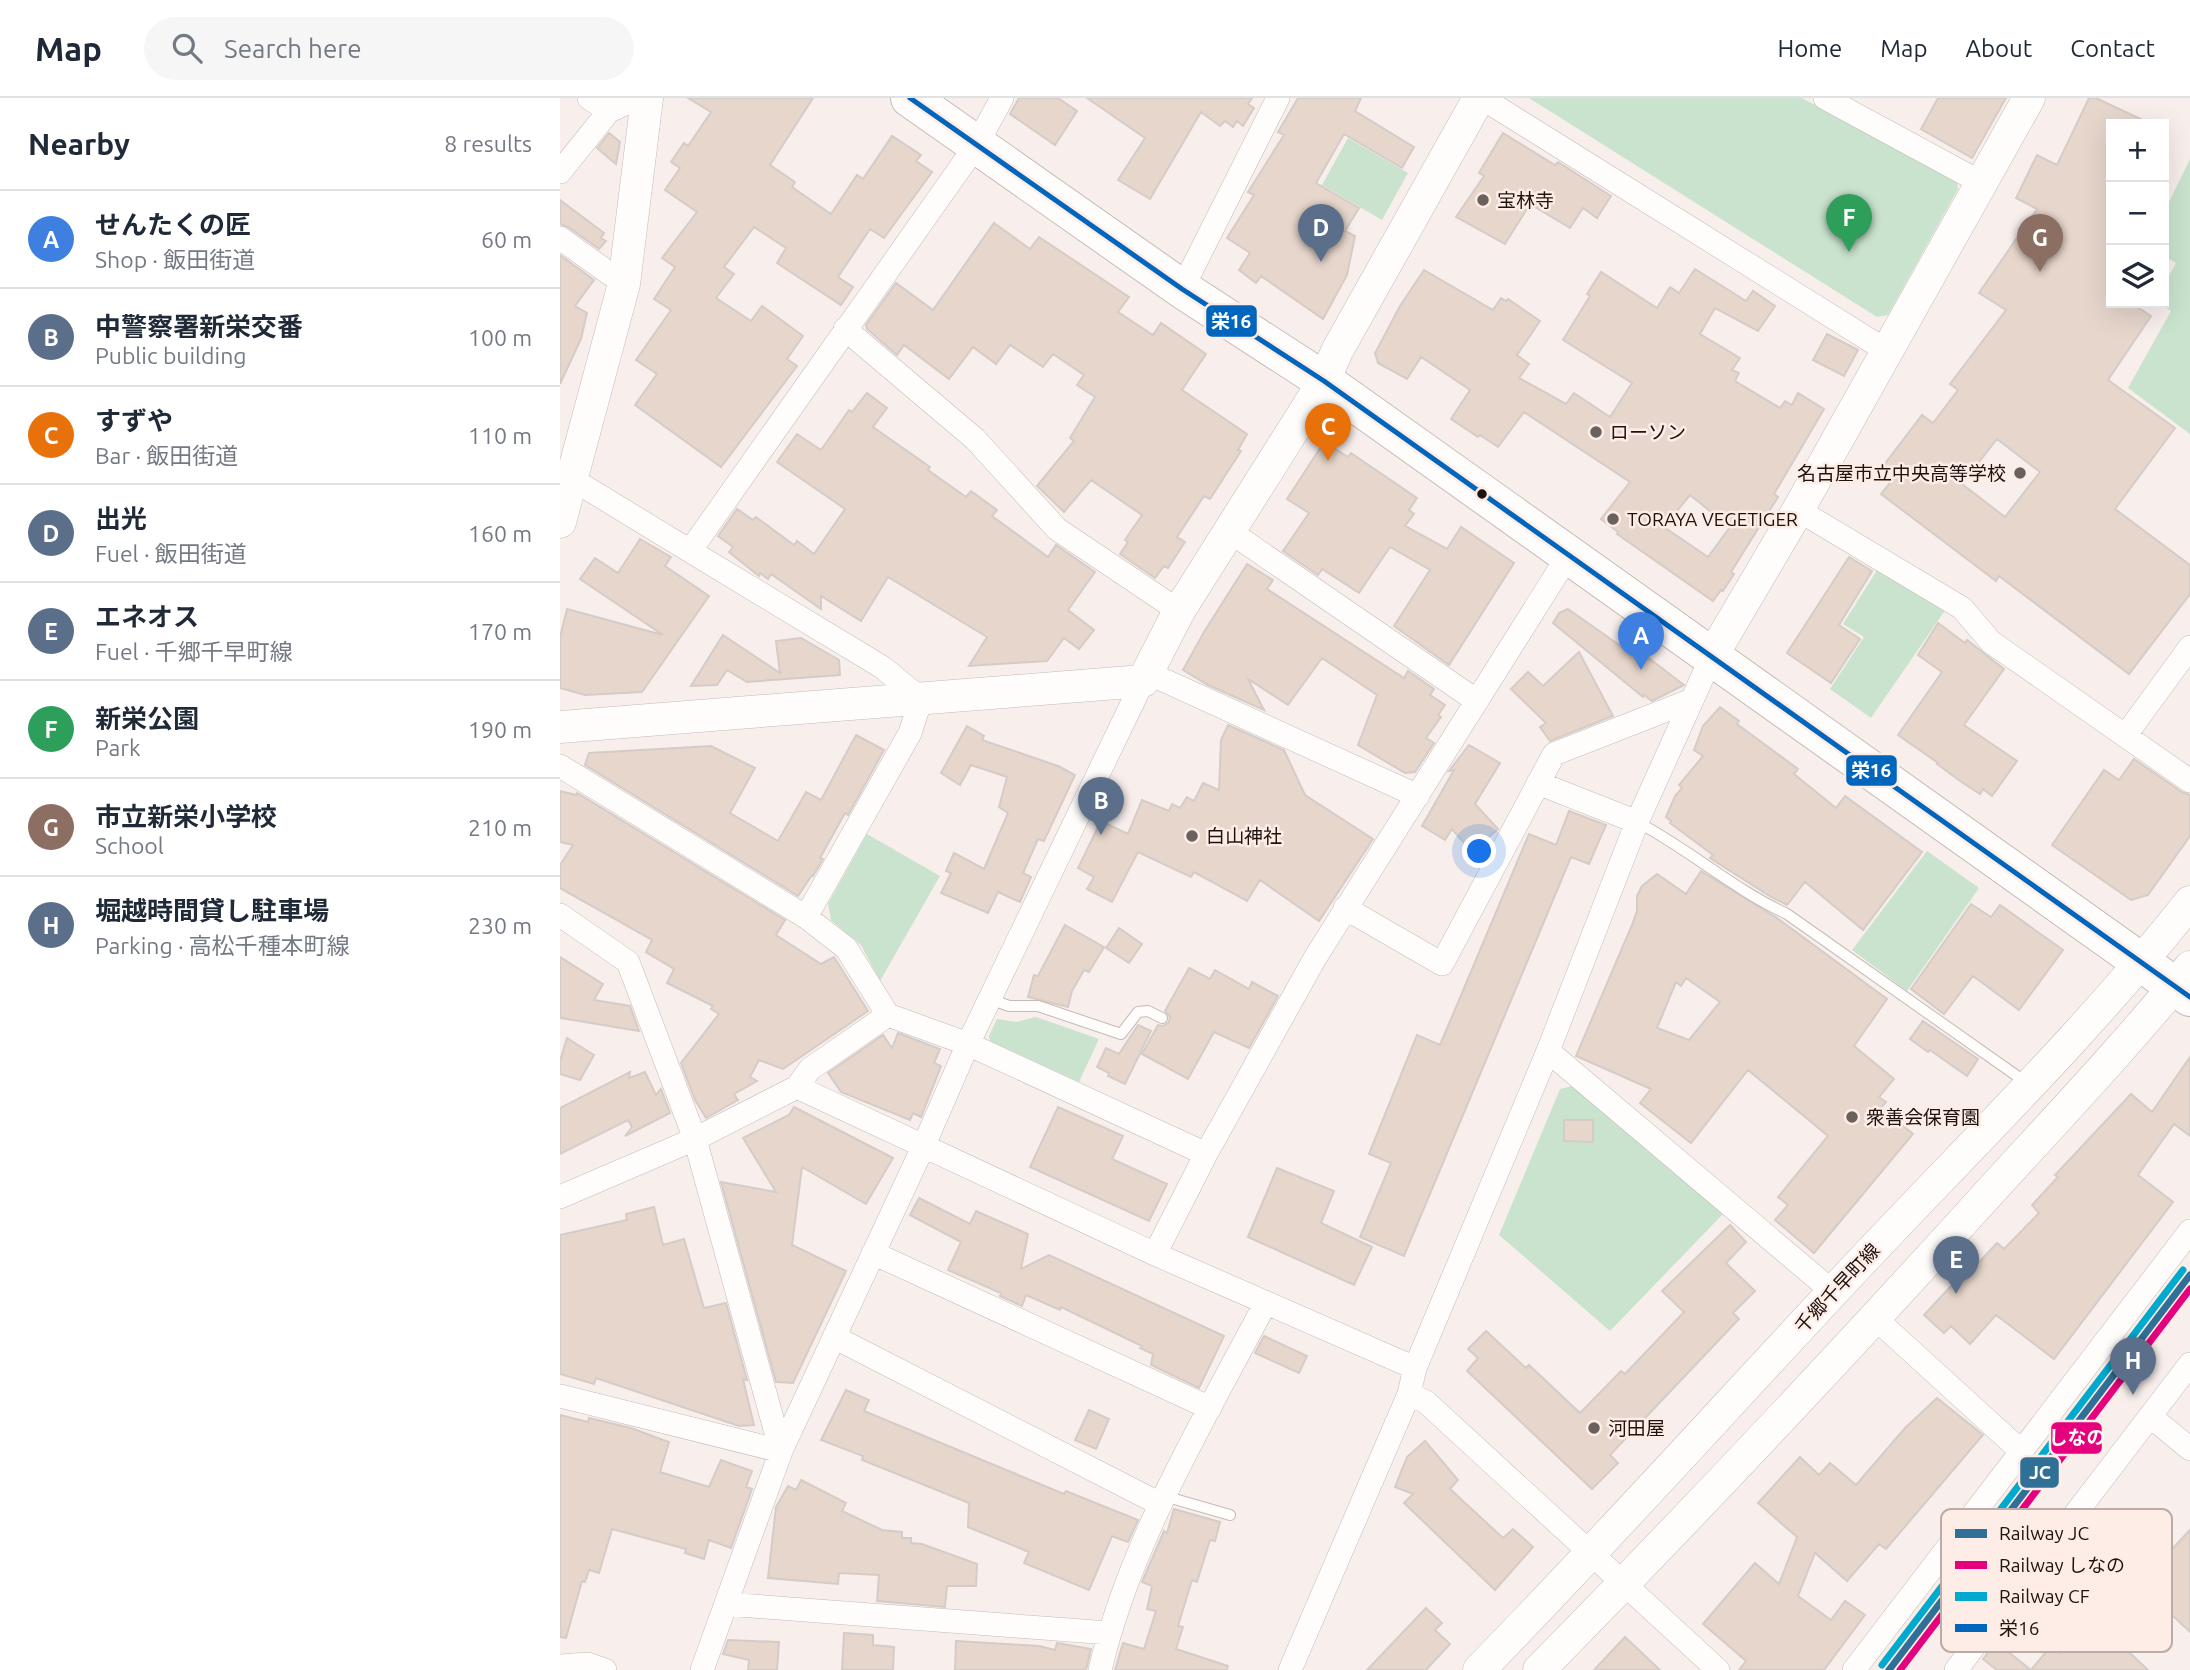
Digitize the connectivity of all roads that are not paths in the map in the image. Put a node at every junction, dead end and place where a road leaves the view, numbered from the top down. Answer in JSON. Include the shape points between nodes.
{"nodes":[{"id":1,"x":589,"y":98,"type":"edge"},
{"id":2,"x":638,"y":98,"type":"edge"},
{"id":3,"x":647,"y":98,"type":"edge"},
{"id":4,"x":910,"y":98,"type":"edge"},
{"id":5,"x":1002,"y":98,"type":"edge"},
{"id":6,"x":1279,"y":98,"type":"edge"},
{"id":7,"x":1481,"y":98,"type":"edge"},
{"id":8,"x":1825,"y":98,"type":"edge"},
{"id":9,"x":2029,"y":98,"type":"edge"},
{"id":10,"x":609,"y":111,"type":"junction"},
{"id":11,"x":976,"y":144,"type":"junction"},
{"id":12,"x":560,"y":172,"type":"edge"},
{"id":13,"x":1982,"y":183,"type":"junction"},
{"id":14,"x":560,"y":238,"type":"edge"},
{"id":15,"x":624,"y":284,"type":"junction"},
{"id":16,"x":1182,"y":289,"type":"junction"},
{"id":17,"x":845,"y":330,"type":"junction"},
{"id":18,"x":1887,"y":351,"type":"junction"},
{"id":19,"x":1324,"y":381,"type":"junction"},
{"id":20,"x":572,"y":479,"type":"junction"},
{"id":21,"x":1798,"y":510,"type":"junction"},
{"id":22,"x":560,"y":522,"type":"edge"},
{"id":23,"x":1229,"y":531,"type":"junction"},
{"id":24,"x":690,"y":551,"type":"junction"},
{"id":25,"x":1568,"y":556,"type":"junction"},
{"id":26,"x":1179,"y":611,"type":"junction"},
{"id":27,"x":2190,"y":647,"type":"edge"},
{"id":28,"x":1712,"y":656,"type":"junction"},
{"id":29,"x":1146,"y":677,"type":"junction"},
{"id":30,"x":921,"y":699,"type":"junction"},
{"id":31,"x":1692,"y":700,"type":"junction"},
{"id":32,"x":1476,"y":701,"type":"junction"},
{"id":33,"x":560,"y":727,"type":"edge"},
{"id":34,"x":2125,"y":736,"type":"junction"},
{"id":35,"x":560,"y":766,"type":"edge"},
{"id":36,"x":2190,"y":781,"type":"edge"},
{"id":37,"x":1538,"y":783,"type":"junction"},
{"id":38,"x":1418,"y":796,"type":"junction"},
{"id":39,"x":1637,"y":822,"type":"junction"},
{"id":40,"x":2190,"y":902,"type":"edge"},
{"id":41,"x":1345,"y":908,"type":"junction"},
{"id":42,"x":560,"y":915,"type":"edge"},
{"id":43,"x":806,"y":917,"type":"junction"},
{"id":44,"x":2141,"y":962,"type":"junction"},
{"id":45,"x":2185,"y":983,"type":"edge"},
{"id":46,"x":990,"y":999,"type":"junction"},
{"id":47,"x":888,"y":1015,"type":"junction"},
{"id":48,"x":1162,"y":1018,"type":"dead end"},
{"id":49,"x":968,"y":1044,"type":"junction"},
{"id":50,"x":1548,"y":1051,"type":"junction"},
{"id":51,"x":2029,"y":1084,"type":"junction"},
{"id":52,"x":797,"y":1087,"type":"junction"},
{"id":53,"x":695,"y":1139,"type":"junction"},
{"id":54,"x":924,"y":1146,"type":"junction"},
{"id":55,"x":1206,"y":1154,"type":"junction"},
{"id":56,"x":560,"y":1197,"type":"edge"},
{"id":57,"x":2190,"y":1231,"type":"edge"},
{"id":58,"x":873,"y":1253,"type":"junction"},
{"id":59,"x":1155,"y":1254,"type":"junction"},
{"id":60,"x":1833,"y":1292,"type":"junction"},
{"id":61,"x":1265,"y":1304,"type":"junction"},
{"id":62,"x":1875,"y":1318,"type":"junction"},
{"id":63,"x":834,"y":1337,"type":"junction"},
{"id":64,"x":2190,"y":1364,"type":"edge"},
{"id":65,"x":1415,"y":1368,"type":"junction"},
{"id":66,"x":1409,"y":1394,"type":"junction"},
{"id":67,"x":560,"y":1396,"type":"edge"},
{"id":68,"x":1210,"y":1408,"type":"junction"},
{"id":69,"x":2150,"y":1416,"type":"junction"},
{"id":70,"x":2190,"y":1449,"type":"edge"},
{"id":71,"x":781,"y":1451,"type":"junction"},
{"id":72,"x":2022,"y":1452,"type":"junction"},
{"id":73,"x":1162,"y":1500,"type":"junction"},
{"id":74,"x":1978,"y":1509,"type":"edge"},
{"id":75,"x":2079,"y":1509,"type":"edge"},
{"id":76,"x":1230,"y":1515,"type":"dead end"},
{"id":77,"x":1592,"y":1554,"type":"junction"},
{"id":78,"x":1941,"y":1557,"type":"edge"},
{"id":79,"x":1625,"y":1583,"type":"junction"},
{"id":80,"x":726,"y":1604,"type":"junction"},
{"id":81,"x":1109,"y":1633,"type":"junction"},
{"id":82,"x":1970,"y":1652,"type":"edge"},
{"id":83,"x":560,"y":1666,"type":"edge"},
{"id":84,"x":605,"y":1670,"type":"edge"},
{"id":85,"x":702,"y":1670,"type":"edge"},
{"id":86,"x":1100,"y":1670,"type":"edge"},
{"id":87,"x":1290,"y":1670,"type":"edge"},
{"id":88,"x":1479,"y":1670,"type":"edge"},
{"id":89,"x":1539,"y":1670,"type":"edge"},
{"id":90,"x":1718,"y":1670,"type":"edge"},
{"id":91,"x":1854,"y":1670,"type":"edge"},
{"id":92,"x":1956,"y":1670,"type":"edge"}],
"edges":[{"from":1,"to":10,"type":"street"},
{"from":2,"to":10,"type":"street"},
{"from":3,"to":15,"type":"street"},
{"from":4,"to":11,"type":"highway"},
{"from":5,"to":11,"type":"street"},
{"from":6,"to":16,"type":"street"},
{"from":7,"to":18,"type":"street"},
{"from":7,"to":19,"type":"street"},
{"from":8,"to":13,"type":"street"},
{"from":9,"to":13,"type":"street"},
{"from":10,"to":12,"type":"street"},
{"from":11,"to":16,"type":"highway"},
{"from":11,"to":17,"type":"street"},
{"from":13,"to":18,"type":"street"},
{"from":14,"to":15,"type":"street"},
{"from":15,"to":20,"type":"street"},
{"from":16,"to":19,"type":"highway"},
{"from":17,"to":24,"type":"street"},
{"from":17,"to":26,"type":"street","via":[[975,439],[1058,529]]},
{"from":18,"to":21,"type":"street"},
{"from":19,"to":23,"type":"street"},
{"from":19,"to":25,"type":"highway"},
{"from":20,"to":22,"type":"street"},
{"from":20,"to":24,"type":"street"},
{"from":21,"to":28,"type":"street"},
{"from":21,"to":34,"type":"street","via":[[1962,608],[1991,642]]},
{"from":23,"to":26,"type":"street"},
{"from":23,"to":32,"type":"street"},
{"from":24,"to":30,"type":"street","via":[[882,667]]},
{"from":25,"to":28,"type":"highway"},
{"from":25,"to":32,"type":"street"},
{"from":26,"to":29,"type":"street"},
{"from":27,"to":34,"type":"street"},
{"from":28,"to":31,"type":"street"},
{"from":28,"to":44,"type":"highway"},
{"from":29,"to":30,"type":"street"},
{"from":29,"to":38,"type":"street"},
{"from":29,"to":46,"type":"street"},
{"from":30,"to":33,"type":"street"},
{"from":30,"to":43,"type":"street","via":[[910,733]]},
{"from":31,"to":37,"type":"street","via":[[1554,754]]},
{"from":31,"to":39,"type":"street"},
{"from":32,"to":38,"type":"street"},
{"from":34,"to":36,"type":"street"},
{"from":35,"to":43,"type":"street"},
{"from":37,"to":39,"type":"street"},
{"from":37,"to":41,"type":"street","via":[[1442,964]]},
{"from":38,"to":41,"type":"street"},
{"from":39,"to":50,"type":"street"},
{"from":39,"to":51,"type":"lane","via":[[1787,914]]},
{"from":40,"to":44,"type":"street","name":"千郷千早町線"},
{"from":41,"to":55,"type":"street"},
{"from":42,"to":53,"type":"street","via":[[628,962]]},
{"from":43,"to":47,"type":"street","via":[[846,947]]},
{"from":44,"to":45,"type":"highway"},
{"from":44,"to":51,"type":"street","name":"千郷千早町線"},
{"from":45,"to":62,"type":"street"},
{"from":46,"to":48,"type":"lane","via":[[1009,1006],[1038,1006],[1121,1034],[1138,1012]]},
{"from":46,"to":49,"type":"street"},
{"from":47,"to":49,"type":"street"},
{"from":47,"to":52,"type":"street","via":[[810,1069]]},
{"from":49,"to":54,"type":"street"},
{"from":49,"to":55,"type":"street"},
{"from":50,"to":60,"type":"street"},
{"from":50,"to":65,"type":"street"},
{"from":51,"to":60,"type":"street","name":"千郷千早町線"},
{"from":52,"to":53,"type":"street"},
{"from":52,"to":54,"type":"street"},
{"from":53,"to":56,"type":"street"},
{"from":53,"to":71,"type":"street"},
{"from":54,"to":58,"type":"street"},
{"from":54,"to":59,"type":"street"},
{"from":55,"to":59,"type":"street"},
{"from":57,"to":72,"type":"street"},
{"from":58,"to":63,"type":"street"},
{"from":58,"to":68,"type":"street"},
{"from":59,"to":61,"type":"street"},
{"from":60,"to":77,"type":"street","name":"千郷千早町線"},
{"from":61,"to":65,"type":"street"},
{"from":61,"to":68,"type":"street"},
{"from":62,"to":72,"type":"street"},
{"from":62,"to":79,"type":"street"},
{"from":63,"to":71,"type":"street"},
{"from":63,"to":73,"type":"street"},
{"from":64,"to":69,"type":"street"},
{"from":65,"to":66,"type":"street"},
{"from":66,"to":77,"type":"street","via":[[1426,1402]]},
{"from":66,"to":87,"type":"street"},
{"from":67,"to":71,"type":"street"},
{"from":68,"to":73,"type":"street"},
{"from":69,"to":70,"type":"street"},
{"from":69,"to":75,"type":"street"},
{"from":71,"to":80,"type":"street"},
{"from":72,"to":74,"type":"street"},
{"from":73,"to":76,"type":"lane"},
{"from":73,"to":81,"type":"street"},
{"from":77,"to":79,"type":"street"},
{"from":77,"to":88,"type":"street","name":"千郷千早町線"},
{"from":78,"to":91,"type":"street"},
{"from":79,"to":89,"type":"street"},
{"from":79,"to":90,"type":"street"},
{"from":80,"to":81,"type":"street"},
{"from":80,"to":85,"type":"street"},
{"from":81,"to":86,"type":"street"},
{"from":82,"to":92,"type":"street"},
{"from":83,"to":84,"type":"street","via":[[588,1664]]}]}
